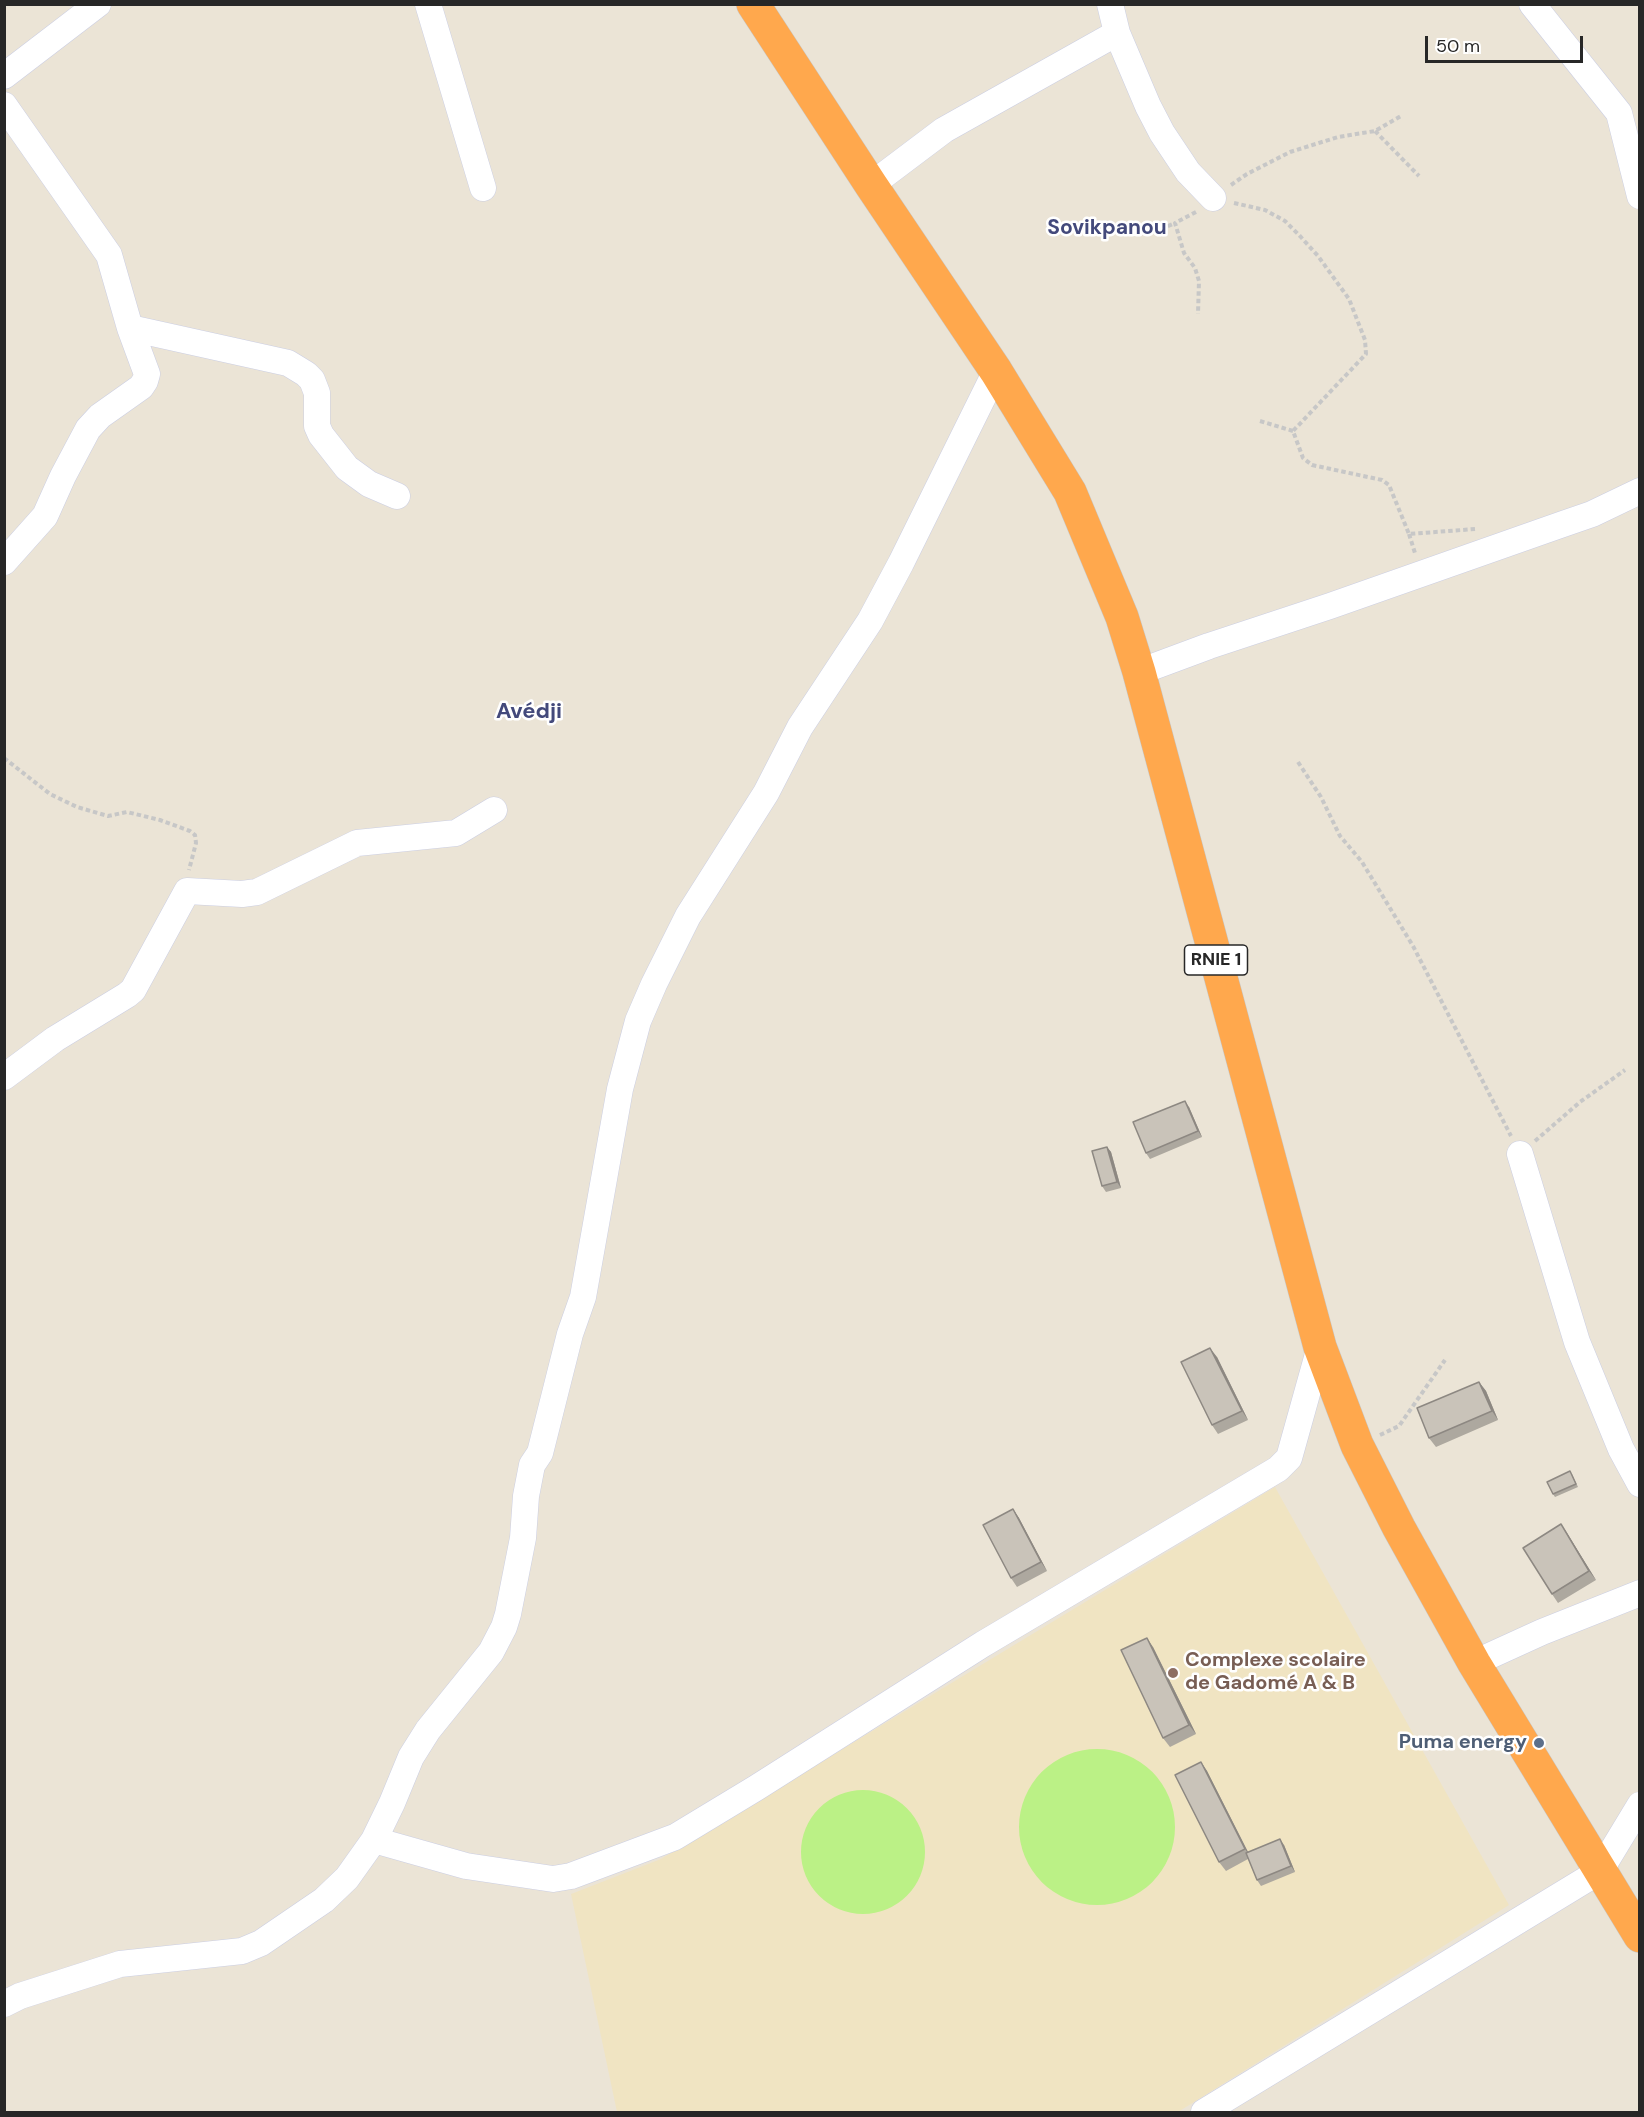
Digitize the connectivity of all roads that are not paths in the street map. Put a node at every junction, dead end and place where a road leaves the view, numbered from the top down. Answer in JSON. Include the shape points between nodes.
{"nodes":[{"id":1,"x":98,"y":4,"type":"edge"},
{"id":2,"x":428,"y":4,"type":"edge"},
{"id":3,"x":753,"y":4,"type":"edge"},
{"id":4,"x":1110,"y":4,"type":"edge"},
{"id":5,"x":1532,"y":4,"type":"edge"},
{"id":6,"x":1117,"y":33,"type":"junction"},
{"id":7,"x":4,"y":76,"type":"edge"},
{"id":8,"x":4,"y":105,"type":"edge"},
{"id":9,"x":871,"y":186,"type":"junction"},
{"id":10,"x":483,"y":188,"type":"dead end"},
{"id":11,"x":1640,"y":196,"type":"edge"},
{"id":12,"x":1214,"y":198,"type":"road end"},
{"id":13,"x":130,"y":328,"type":"junction"},
{"id":14,"x":996,"y":371,"type":"junction"},
{"id":15,"x":1640,"y":491,"type":"edge"},
{"id":16,"x":397,"y":495,"type":"dead end"},
{"id":17,"x":4,"y":562,"type":"edge"},
{"id":18,"x":1139,"y":672,"type":"junction"},
{"id":19,"x":494,"y":810,"type":"dead end"},
{"id":20,"x":4,"y":1077,"type":"edge"},
{"id":21,"x":1520,"y":1154,"type":"road end"},
{"id":22,"x":1320,"y":1347,"type":"junction"},
{"id":23,"x":1640,"y":1484,"type":"edge"},
{"id":24,"x":1640,"y":1593,"type":"edge"},
{"id":25,"x":1474,"y":1663,"type":"junction"},
{"id":26,"x":1640,"y":1805,"type":"edge"},
{"id":27,"x":374,"y":1840,"type":"junction"},
{"id":28,"x":1600,"y":1871,"type":"junction"},
{"id":29,"x":1640,"y":1936,"type":"edge"},
{"id":30,"x":4,"y":2004,"type":"edge"},
{"id":31,"x":1204,"y":2112,"type":"edge"}],
"edges":[{"from":1,"to":7,"type":"street"},
{"from":2,"to":10,"type":"street"},
{"from":3,"to":9,"type":"highway","number":"RNIE 1"},
{"from":4,"to":6,"type":"street"},
{"from":5,"to":11,"type":"street","via":[[1619,113]]},
{"from":6,"to":9,"type":"street","via":[[944,130]]},
{"from":6,"to":12,"type":"street","via":[[1162,133],[1188,172]]},
{"from":8,"to":13,"type":"street","via":[[109,255]]},
{"from":9,"to":14,"type":"highway","number":"RNIE 1"},
{"from":13,"to":16,"type":"street","via":[[288,363],[306,374],[317,393],[317,426],[321,435],[347,468],[369,484]]},
{"from":13,"to":17,"type":"street","via":[[147,374],[145,381],[88,429],[45,516]]},
{"from":14,"to":18,"type":"highway","number":"RNIE 1","via":[[1070,492],[1122,616]]},
{"from":14,"to":27,"type":"street","via":[[870,621],[800,727],[766,793],[688,916],[642,1012],[620,1089],[583,1297],[540,1453],[532,1465],[523,1538],[504,1627],[491,1652],[421,1740]]},
{"from":15,"to":18,"type":"street","via":[[1563,525]]},
{"from":18,"to":22,"type":"highway","number":"RNIE 1"},
{"from":19,"to":20,"type":"street","via":[[456,833],[357,843],[256,892],[187,891],[133,990],[55,1038]]},
{"from":21,"to":23,"type":"street","via":[[1577,1342],[1621,1449]]},
{"from":22,"to":25,"type":"highway","number":"RNIE 1","via":[[1357,1445]]},
{"from":22,"to":27,"type":"street","via":[[1289,1458],[1278,1469],[983,1644],[675,1837],[571,1876],[553,1879],[466,1866]]},
{"from":24,"to":25,"type":"street"},
{"from":25,"to":28,"type":"highway","number":"RNIE 1"},
{"from":26,"to":28,"type":"street"},
{"from":27,"to":30,"type":"street","via":[[324,1900],[252,1948],[120,1964]]},
{"from":28,"to":29,"type":"highway","number":"RNIE 1"},
{"from":28,"to":31,"type":"street"}]}
